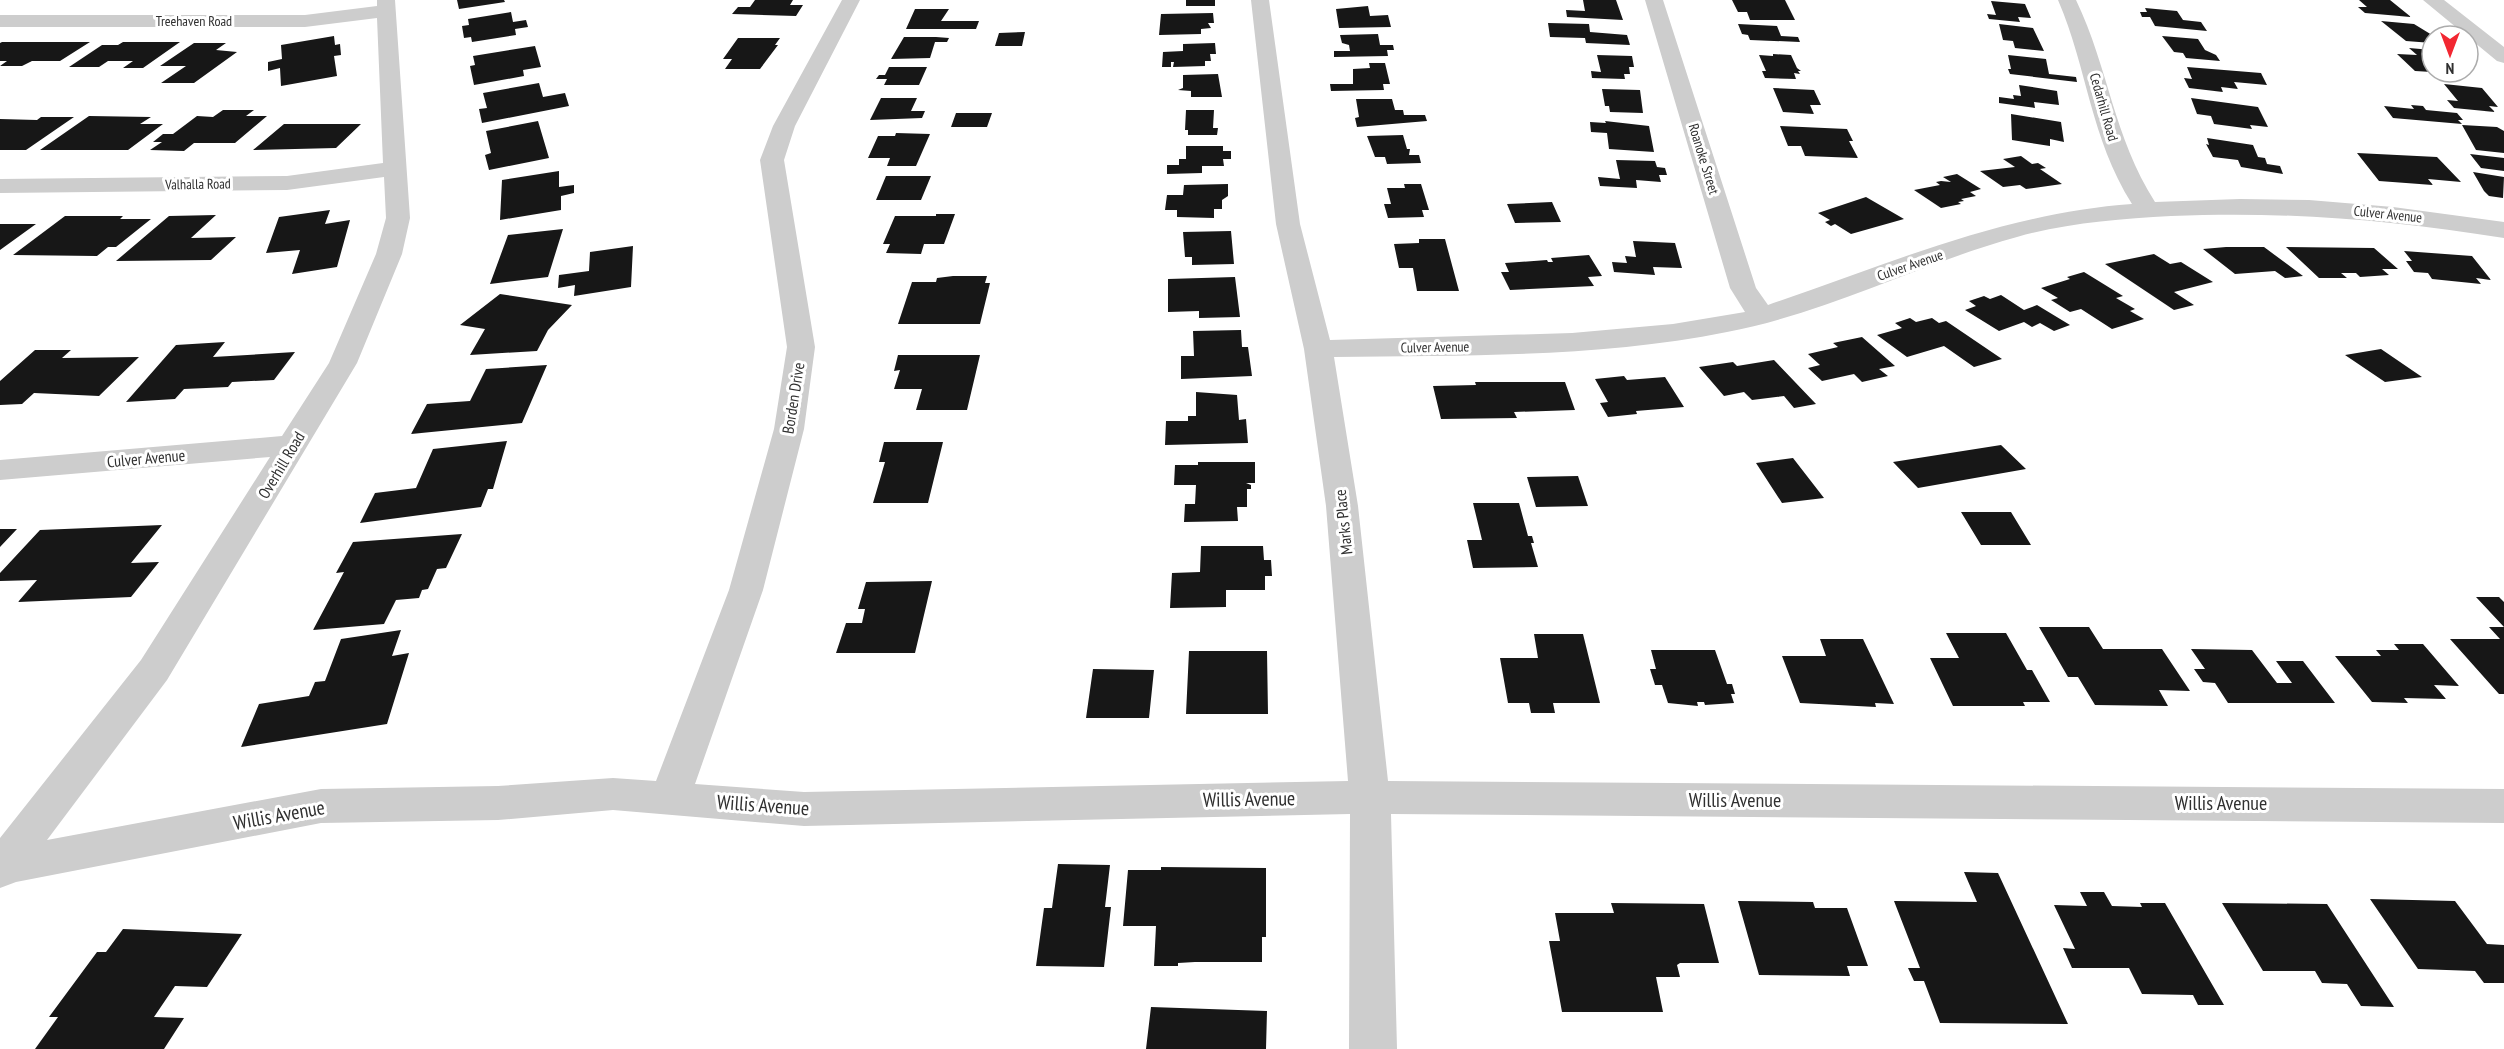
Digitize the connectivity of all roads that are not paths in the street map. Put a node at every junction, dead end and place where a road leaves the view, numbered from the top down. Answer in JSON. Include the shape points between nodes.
{"nodes":[{"id":1,"x":851,"y":0,"type":"edge"},
{"id":2,"x":1260,"y":0,"type":"edge"},
{"id":3,"x":1654,"y":0,"type":"edge"},
{"id":4,"x":2067,"y":0,"type":"edge"},
{"id":5,"x":2432,"y":0,"type":"edge"},
{"id":6,"x":386,"y":6,"type":"edge"},
{"id":7,"x":0,"y":21,"type":"edge"},
{"id":8,"x":2504,"y":57,"type":"edge"},
{"id":9,"x":394,"y":168,"type":"junction"},
{"id":10,"x":0,"y":186,"type":"edge"},
{"id":11,"x":2148,"y":210,"type":"junction"},
{"id":12,"x":2504,"y":230,"type":"edge"},
{"id":13,"x":1761,"y":315,"type":"junction"},
{"id":14,"x":1318,"y":349,"type":"junction"},
{"id":15,"x":293,"y":446,"type":"junction"},
{"id":16,"x":0,"y":470,"type":"edge"},
{"id":17,"x":1370,"y":797,"type":"junction"},
{"id":18,"x":669,"y":799,"type":"junction"},
{"id":19,"x":2504,"y":806,"type":"edge"},
{"id":20,"x":1,"y":868,"type":"edge"},
{"id":21,"x":1373,"y":1049,"type":"edge"}],
"edges":[{"from":1,"to":18,"type":"street","name":"Borden Drive","via":[[784,126],[772,160],[801,347],[789,429],[746,590]]},
{"from":2,"to":14,"type":"street","name":"Marks Place","via":[[1288,224]]},
{"from":3,"to":13,"type":"street","name":"Roanoke Street","via":[[1743,288]]},
{"from":4,"to":11,"type":"street","name":"Cedarhill Road","via":[[2081,30],[2108,130]]},
{"from":5,"to":8,"type":"street"},
{"from":6,"to":7,"type":"street","name":"Treehaven Road","via":[[305,21]]},
{"from":6,"to":9,"type":"street","name":"Overhill Road"},
{"from":9,"to":10,"type":"street","name":"Valhalla Road","via":[[287,183]]},
{"from":9,"to":15,"type":"street","name":"Overhill Road","via":[[398,218],[389,254],[343,363]]},
{"from":11,"to":12,"type":"street","name":"Culver Avenue","via":[[2280,206],[2422,218]]},
{"from":11,"to":13,"type":"street","name":"Culver Avenue","via":[[2036,224]]},
{"from":13,"to":14,"type":"street","name":"Culver Avenue","via":[[1725,324],[1616,339]]},
{"from":14,"to":17,"type":"street","name":"Marks Place","via":[[1342,506]]},
{"from":15,"to":16,"type":"street","name":"Culver Avenue"},
{"from":15,"to":20,"type":"street","name":"Overhill Road","via":[[154,670]]},
{"from":17,"to":18,"type":"street","name":"Willis Avenue","via":[[804,809]]},
{"from":17,"to":19,"type":"street","name":"Willis Avenue"},
{"from":17,"to":21,"type":"street","name":"Marks Place"},
{"from":18,"to":20,"type":"street","name":"Willis Avenue","via":[[614,794],[498,803],[321,806]]}]}
